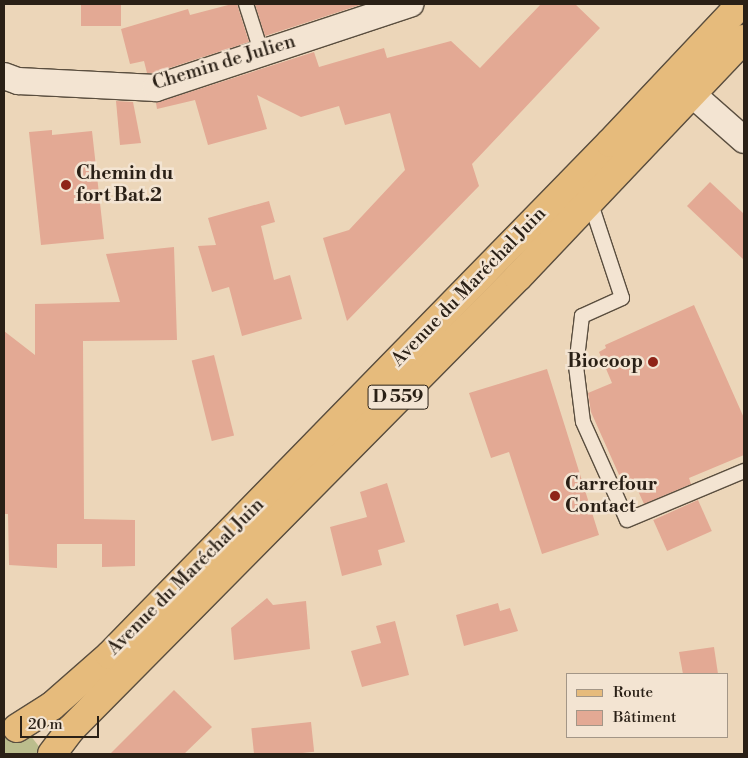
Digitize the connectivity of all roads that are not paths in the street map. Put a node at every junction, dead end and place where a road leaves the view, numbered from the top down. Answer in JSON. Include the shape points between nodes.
{"nodes":[{"id":1,"x":246,"y":4,"type":"edge"},
{"id":2,"x":410,"y":4,"type":"edge"},
{"id":3,"x":741,"y":4,"type":"edge"},
{"id":4,"x":744,"y":38,"type":"edge"},
{"id":5,"x":262,"y":54,"type":"junction"},
{"id":6,"x":4,"y":76,"type":"edge"},
{"id":7,"x":692,"y":94,"type":"junction"},
{"id":8,"x":744,"y":140,"type":"edge"},
{"id":9,"x":590,"y":201,"type":"junction"},
{"id":10,"x":744,"y":471,"type":"edge"},
{"id":11,"x":10,"y":726,"type":"edge"},
{"id":12,"x":45,"y":754,"type":"edge"},
{"id":13,"x":52,"y":754,"type":"edge"}],
"edges":[{"from":1,"to":5,"type":"lane"},
{"from":2,"to":5,"type":"street","name":"Chemin de Julien"},
{"from":3,"to":11,"type":"main road","name":"Avenue du Maréchal Juin","via":[[617,136],[110,655],[52,706]]},
{"from":4,"to":7,"type":"main road","name":"Avenue du Maréchal Juin","number":"D 559"},
{"from":5,"to":6,"type":"street","name":"Chemin de Julien","via":[[156,88],[18,81]]},
{"from":7,"to":8,"type":"street"},
{"from":7,"to":9,"type":"main road","name":"Avenue du Maréchal Juin","number":"D 559"},
{"from":9,"to":10,"type":"lane","via":[[622,298],[582,316],[576,366],[583,422],[627,520]]},
{"from":9,"to":13,"type":"main road","name":"Avenue du Maréchal Juin","number":"D 559","via":[[71,729]]},
{"from":11,"to":12,"type":"main road","via":[[30,735]]}]}
